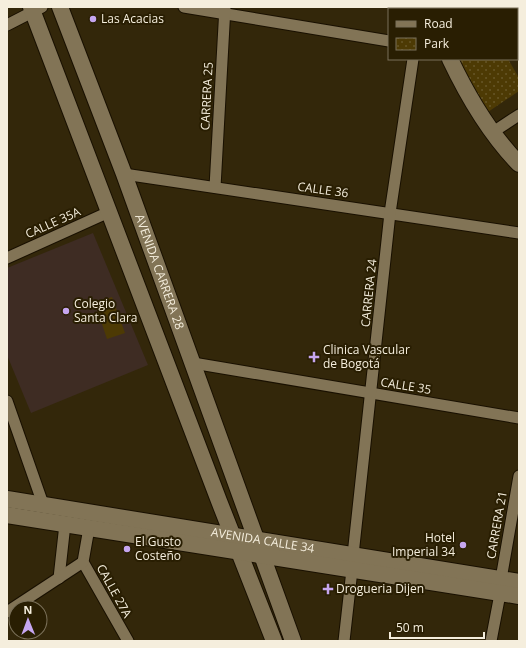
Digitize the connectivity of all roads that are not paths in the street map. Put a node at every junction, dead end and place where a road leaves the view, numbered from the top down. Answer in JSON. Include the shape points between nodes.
{"nodes":[{"id":1,"x":60,"y":7,"type":"edge"},
{"id":2,"x":184,"y":7,"type":"edge"},
{"id":3,"x":35,"y":9,"type":"edge"},
{"id":4,"x":225,"y":10,"type":"edge"},
{"id":5,"x":7,"y":25,"type":"edge"},
{"id":6,"x":388,"y":41,"type":"edge"},
{"id":7,"x":413,"y":60,"type":"edge"},
{"id":8,"x":451,"y":60,"type":"edge"},
{"id":9,"x":519,"y":115,"type":"edge"},
{"id":10,"x":493,"y":132,"type":"junction"},
{"id":11,"x":519,"y":164,"type":"edge"},
{"id":12,"x":124,"y":174,"type":"junction"},
{"id":13,"x":215,"y":187,"type":"junction"},
{"id":14,"x":109,"y":212,"type":"junction"},
{"id":15,"x":390,"y":213,"type":"junction"},
{"id":16,"x":519,"y":233,"type":"edge"},
{"id":17,"x":7,"y":258,"type":"edge"},
{"id":18,"x":193,"y":363,"type":"junction"},
{"id":19,"x":371,"y":393,"type":"junction"},
{"id":20,"x":7,"y":402,"type":"edge"},
{"id":21,"x":519,"y":418,"type":"edge"},
{"id":22,"x":519,"y":476,"type":"edge"},
{"id":23,"x":7,"y":499,"type":"edge"},
{"id":24,"x":43,"y":504,"type":"junction"},
{"id":25,"x":7,"y":515,"type":"edge"},
{"id":26,"x":65,"y":524,"type":"junction"},
{"id":27,"x":89,"y":528,"type":"junction"},
{"id":28,"x":232,"y":535,"type":"junction"},
{"id":29,"x":255,"y":538,"type":"junction"},
{"id":30,"x":239,"y":551,"type":"junction"},
{"id":31,"x":260,"y":555,"type":"junction"},
{"id":32,"x":83,"y":562,"type":"junction"},
{"id":33,"x":352,"y":562,"type":"junction"},
{"id":34,"x":59,"y":578,"type":"junction"},
{"id":35,"x":519,"y":582,"type":"edge"},
{"id":36,"x":500,"y":586,"type":"junction"},
{"id":37,"x":519,"y":596,"type":"edge"},
{"id":38,"x":7,"y":612,"type":"edge"},
{"id":39,"x":128,"y":641,"type":"edge"},
{"id":40,"x":274,"y":641,"type":"edge"},
{"id":41,"x":293,"y":641,"type":"edge"},
{"id":42,"x":344,"y":641,"type":"edge"},
{"id":43,"x":491,"y":641,"type":"edge"}],
"edges":[{"from":1,"to":12,"type":"main road","name":"AVENIDA CARRERA 28"},
{"from":2,"to":4,"type":"street"},
{"from":3,"to":5,"type":"street"},
{"from":3,"to":14,"type":"main road"},
{"from":4,"to":6,"type":"street"},
{"from":4,"to":13,"type":"street","name":"CARRERA 25"},
{"from":7,"to":15,"type":"street","name":"CARRERA 24"},
{"from":8,"to":10,"type":"main road","via":[[472,102]]},
{"from":9,"to":10,"type":"street"},
{"from":10,"to":11,"type":"main road"},
{"from":12,"to":13,"type":"street","name":"CALLE 36"},
{"from":12,"to":18,"type":"main road","name":"AVENIDA CARRERA 28"},
{"from":13,"to":15,"type":"street","name":"CALLE 36"},
{"from":14,"to":17,"type":"street","name":"CALLE 35A"},
{"from":14,"to":28,"type":"main road"},
{"from":15,"to":16,"type":"street","name":"CALLE 36"},
{"from":15,"to":19,"type":"street","name":"CARRERA 24"},
{"from":18,"to":19,"type":"street","name":"CALLE 35"},
{"from":18,"to":29,"type":"main road","name":"AVENIDA CARRERA 28"},
{"from":19,"to":21,"type":"street","name":"CALLE 35"},
{"from":19,"to":33,"type":"street","name":"CARRERA 24"},
{"from":20,"to":24,"type":"street"},
{"from":22,"to":36,"type":"street","name":"CARRERA 21"},
{"from":23,"to":24,"type":"main road","name":"AVENIDA CALLE 34"},
{"from":24,"to":28,"type":"main road","name":"AVENIDA CALLE 34"},
{"from":25,"to":26,"type":"main road","name":"AVENIDA CALLE 34"},
{"from":26,"to":27,"type":"main road","name":"AVENIDA CALLE 34"},
{"from":26,"to":34,"type":"street"},
{"from":27,"to":30,"type":"main road","name":"AVENIDA CALLE 34"},
{"from":27,"to":32,"type":"street","name":"CALLE 27A"},
{"from":28,"to":29,"type":"main road","name":"AVENIDA CALLE 34"},
{"from":28,"to":30,"type":"main road"},
{"from":29,"to":31,"type":"main road","name":"AVENIDA CARRERA 28"},
{"from":29,"to":33,"type":"main road","name":"AVENIDA CALLE 34"},
{"from":30,"to":31,"type":"main road","name":"AVENIDA CALLE 34"},
{"from":30,"to":40,"type":"main road"},
{"from":31,"to":33,"type":"main road","name":"AVENIDA CALLE 34"},
{"from":31,"to":41,"type":"main road","name":"AVENIDA CARRERA 28"},
{"from":32,"to":34,"type":"street"},
{"from":32,"to":39,"type":"street","name":"CALLE 27A"},
{"from":33,"to":36,"type":"main road","name":"AVENIDA CALLE 34"},
{"from":33,"to":42,"type":"street","name":"CARRERA 24"},
{"from":34,"to":38,"type":"street"},
{"from":35,"to":36,"type":"main road","name":"AVENIDA CALLE 34"},
{"from":36,"to":37,"type":"main road","name":"AVENIDA CALLE 34"},
{"from":36,"to":43,"type":"street","name":"CARRERA 21"}]}
